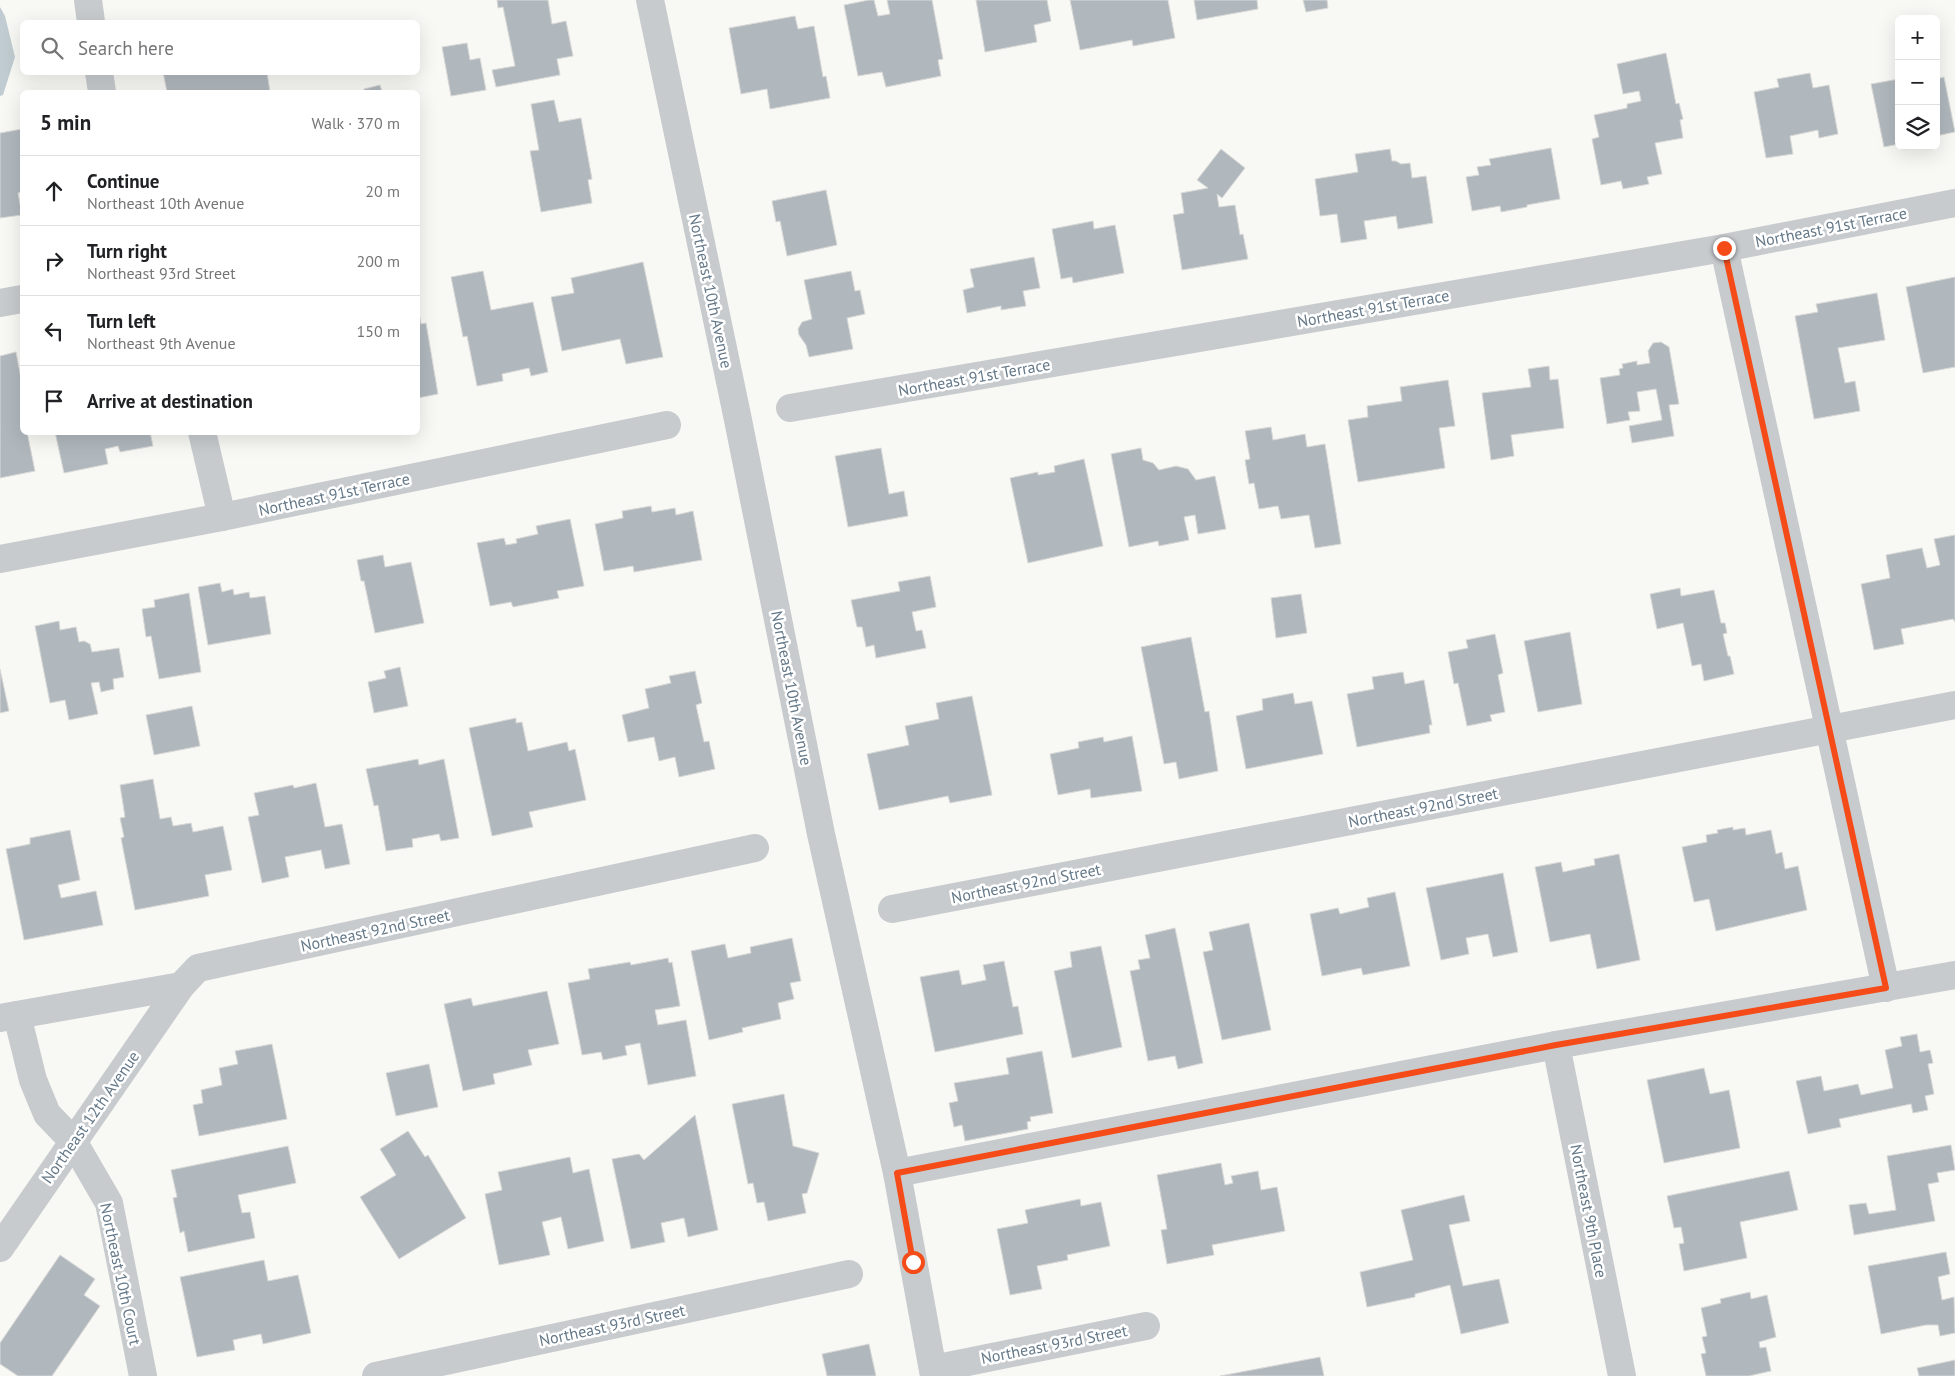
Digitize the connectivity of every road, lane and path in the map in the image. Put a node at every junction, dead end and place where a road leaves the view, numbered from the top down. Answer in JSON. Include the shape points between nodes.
{"nodes":[{"id":1,"x":88,"y":0,"type":"edge"},
{"id":2,"x":650,"y":0,"type":"edge"},
{"id":3,"x":91,"y":20,"type":"edge"},
{"id":4,"x":99,"y":75,"type":"edge"},
{"id":5,"x":102,"y":90,"type":"edge"},
{"id":6,"x":1955,"y":203,"type":"edge"},
{"id":7,"x":1724,"y":248,"type":"junction"},
{"id":8,"x":20,"y":299,"type":"edge"},
{"id":9,"x":0,"y":303,"type":"edge"},
{"id":10,"x":790,"y":408,"type":"dead end"},
{"id":11,"x":667,"y":425,"type":"dead end"},
{"id":12,"x":203,"y":435,"type":"edge"},
{"id":13,"x":222,"y":517,"type":"junction"},
{"id":14,"x":0,"y":559,"type":"edge"},
{"id":15,"x":1955,"y":705,"type":"edge"},
{"id":16,"x":1829,"y":728,"type":"junction"},
{"id":17,"x":755,"y":848,"type":"dead end"},
{"id":18,"x":892,"y":909,"type":"dead end"},
{"id":19,"x":1955,"y":975,"type":"edge"},
{"id":20,"x":181,"y":986,"type":"junction"},
{"id":21,"x":1886,"y":988,"type":"junction"},
{"id":22,"x":9,"y":1016,"type":"edge"},
{"id":23,"x":1556,"y":1045,"type":"junction"},
{"id":24,"x":73,"y":1141,"type":"junction"},
{"id":25,"x":897,"y":1173,"type":"junction"},
{"id":26,"x":0,"y":1248,"type":"edge"},
{"id":27,"x":849,"y":1274,"type":"dead end"},
{"id":28,"x":1146,"y":1326,"type":"dead end"},
{"id":29,"x":933,"y":1372,"type":"edge"},
{"id":30,"x":143,"y":1376,"type":"edge"},
{"id":31,"x":376,"y":1376,"type":"edge"},
{"id":32,"x":1622,"y":1376,"type":"edge"}],
"edges":[{"from":1,"to":3,"type":"street"},
{"from":2,"to":25,"type":"street","name":"Northeast 10th Avenue","via":[[821,834]]},
{"from":4,"to":5,"type":"street"},
{"from":6,"to":7,"type":"street","name":"Northeast 91st Terrace"},
{"from":7,"to":10,"type":"street","name":"Northeast 91st Terrace"},
{"from":7,"to":16,"type":"street"},
{"from":8,"to":9,"type":"street"},
{"from":11,"to":13,"type":"street","name":"Northeast 91st Terrace"},
{"from":12,"to":13,"type":"street"},
{"from":13,"to":14,"type":"street","name":"Northeast 91st Terrace"},
{"from":15,"to":16,"type":"street","name":"Northeast 92nd Street"},
{"from":16,"to":18,"type":"street","name":"Northeast 92nd Street"},
{"from":16,"to":21,"type":"street"},
{"from":17,"to":20,"type":"street","name":"Northeast 92nd Street","via":[[198,968]]},
{"from":19,"to":21,"type":"street"},
{"from":20,"to":22,"type":"street"},
{"from":20,"to":24,"type":"street","name":"Northeast 12th Avenue"},
{"from":21,"to":23,"type":"street"},
{"from":22,"to":24,"type":"street","name":"Northeast 10th Court","via":[[47,1114]]},
{"from":23,"to":25,"type":"street"},
{"from":23,"to":32,"type":"street","name":"Northeast 9th Place"},
{"from":24,"to":26,"type":"street","name":"Northeast 12th Avenue"},
{"from":24,"to":30,"type":"street","name":"Northeast 10th Court","via":[[109,1204]]},
{"from":25,"to":29,"type":"street","name":"Northeast 10th Avenue"},
{"from":27,"to":31,"type":"street","name":"Northeast 93rd Street"},
{"from":28,"to":29,"type":"street","name":"Northeast 93rd Street"}]}
